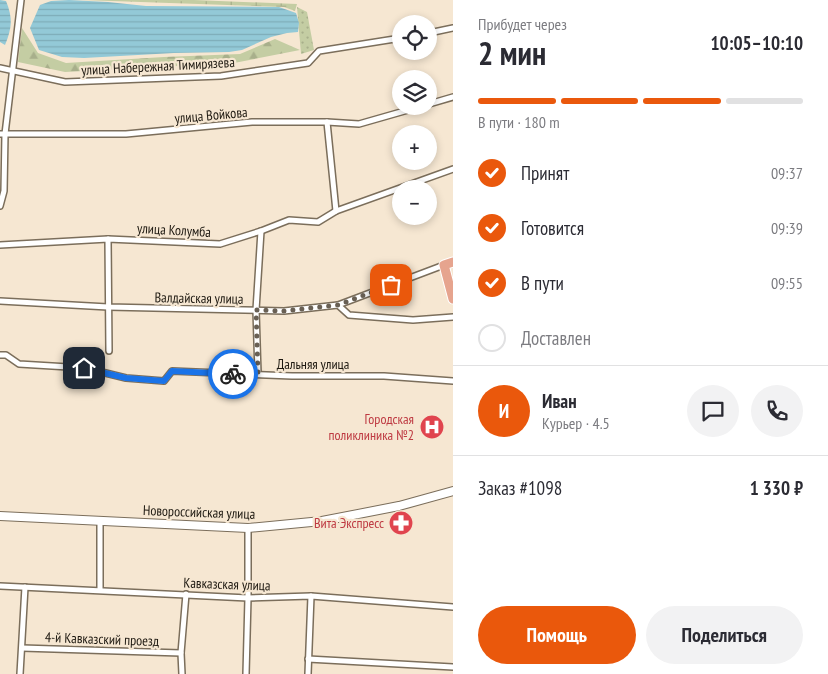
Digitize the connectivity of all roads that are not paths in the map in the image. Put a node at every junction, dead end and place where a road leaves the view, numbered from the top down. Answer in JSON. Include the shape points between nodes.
{"nodes":[{"id":1,"x":21,"y":0,"type":"edge"},
{"id":2,"x":453,"y":28,"type":"edge"},
{"id":3,"x":437,"y":31,"type":"edge"},
{"id":4,"x":392,"y":39,"type":"edge"},
{"id":5,"x":0,"y":68,"type":"edge"},
{"id":6,"x":12,"y":70,"type":"junction"},
{"id":7,"x":453,"y":97,"type":"edge"},
{"id":8,"x":437,"y":102,"type":"edge"},
{"id":9,"x":392,"y":115,"type":"edge"},
{"id":10,"x":327,"y":122,"type":"junction"},
{"id":11,"x":2,"y":134,"type":"edge"},
{"id":12,"x":453,"y":169,"type":"edge"},
{"id":13,"x":0,"y":206,"type":"edge"},
{"id":14,"x":336,"y":211,"type":"junction"},
{"id":15,"x":261,"y":231,"type":"junction"},
{"id":16,"x":108,"y":239,"type":"junction"},
{"id":17,"x":0,"y":246,"type":"edge"},
{"id":18,"x":449,"y":264,"type":"edge"},
{"id":19,"x":453,"y":298,"type":"edge"},
{"id":20,"x":0,"y":301,"type":"edge"},
{"id":21,"x":338,"y":305,"type":"junction"},
{"id":22,"x":108,"y":307,"type":"junction"},
{"id":23,"x":256,"y":310,"type":"junction"},
{"id":24,"x":453,"y":317,"type":"edge"},
{"id":25,"x":109,"y":351,"type":"dead end"},
{"id":26,"x":0,"y":355,"type":"edge"},
{"id":27,"x":258,"y":374,"type":"junction"},
{"id":28,"x":453,"y":381,"type":"edge"},
{"id":29,"x":453,"y":491,"type":"edge"},
{"id":30,"x":0,"y":516,"type":"edge"},
{"id":31,"x":100,"y":522,"type":"junction"},
{"id":32,"x":248,"y":528,"type":"junction"},
{"id":33,"x":0,"y":586,"type":"edge"},
{"id":34,"x":25,"y":587,"type":"junction"},
{"id":35,"x":100,"y":590,"type":"junction"},
{"id":36,"x":186,"y":594,"type":"junction"},
{"id":37,"x":311,"y":596,"type":"junction"},
{"id":38,"x":248,"y":598,"type":"junction"},
{"id":39,"x":453,"y":607,"type":"edge"},
{"id":40,"x":22,"y":648,"type":"junction"},
{"id":41,"x":181,"y":653,"type":"junction"},
{"id":42,"x":308,"y":658,"type":"junction"},
{"id":43,"x":453,"y":667,"type":"edge"},
{"id":44,"x":20,"y":674,"type":"edge"},
{"id":45,"x":182,"y":674,"type":"edge"},
{"id":46,"x":246,"y":674,"type":"edge"},
{"id":47,"x":308,"y":674,"type":"edge"}],
"edges":[{"from":1,"to":6,"type":"street"},
{"from":2,"to":3,"type":"street"},
{"from":4,"to":6,"type":"street","name":"улица Набережная Тимирязева","via":[[319,51],[308,63],[221,76],[65,82]]},
{"from":5,"to":6,"type":"street","name":"улица Набережная Тимирязева"},
{"from":6,"to":11,"type":"street"},
{"from":7,"to":8,"type":"street"},
{"from":9,"to":10,"type":"street","name":"улица Войкова","via":[[359,124]]},
{"from":10,"to":11,"type":"street","name":"улица Войкова","via":[[252,122],[126,134]]},
{"from":10,"to":14,"type":"street"},
{"from":11,"to":13,"type":"street","via":[[4,191]]},
{"from":12,"to":14,"type":"street","name":"улица Колумба"},
{"from":14,"to":15,"type":"street","name":"улица Колумба","via":[[318,222],[289,220]]},
{"from":15,"to":16,"type":"street","name":"улица Колумба","via":[[220,244]]},
{"from":15,"to":23,"type":"street"},
{"from":16,"to":17,"type":"street","name":"улица Колумба"},
{"from":16,"to":22,"type":"street"},
{"from":18,"to":19,"type":"main road"},
{"from":18,"to":21,"type":"street","name":"Валдайская улица"},
{"from":20,"to":22,"type":"street","name":"Валдайская улица"},
{"from":21,"to":23,"type":"street","name":"Валдайская улица","via":[[284,311]]},
{"from":21,"to":24,"type":"street","via":[[349,315],[413,320]]},
{"from":22,"to":23,"type":"street","name":"Валдайская улица"},
{"from":22,"to":25,"type":"street"},
{"from":23,"to":27,"type":"street"},
{"from":26,"to":27,"type":"street","name":"Дальняя улица","via":[[6,355],[19,364],[84,368],[126,378],[164,381],[172,371]]},
{"from":27,"to":28,"type":"street","name":"Дальняя улица","via":[[384,376]]},
{"from":29,"to":32,"type":"street","name":"Новороссийская улица","via":[[399,506],[322,521]]},
{"from":30,"to":31,"type":"street","name":"Новороссийская улица"},
{"from":31,"to":32,"type":"street","name":"Новороссийская улица"},
{"from":31,"to":35,"type":"street"},
{"from":32,"to":38,"type":"street"},
{"from":33,"to":34,"type":"street","name":"Кавказская улица"},
{"from":34,"to":35,"type":"street","name":"Кавказская улица"},
{"from":34,"to":40,"type":"street"},
{"from":35,"to":36,"type":"street","name":"Кавказская улица"},
{"from":36,"to":38,"type":"street","name":"Кавказская улица"},
{"from":36,"to":41,"type":"street"},
{"from":37,"to":38,"type":"street","name":"Кавказская улица"},
{"from":37,"to":39,"type":"street","name":"Кавказская улица"},
{"from":37,"to":42,"type":"street"},
{"from":38,"to":46,"type":"street"},
{"from":40,"to":41,"type":"street","name":"4-й Кавказский проезд"},
{"from":40,"to":44,"type":"street"},
{"from":41,"to":45,"type":"street"},
{"from":42,"to":43,"type":"street"},
{"from":42,"to":47,"type":"street"}]}
